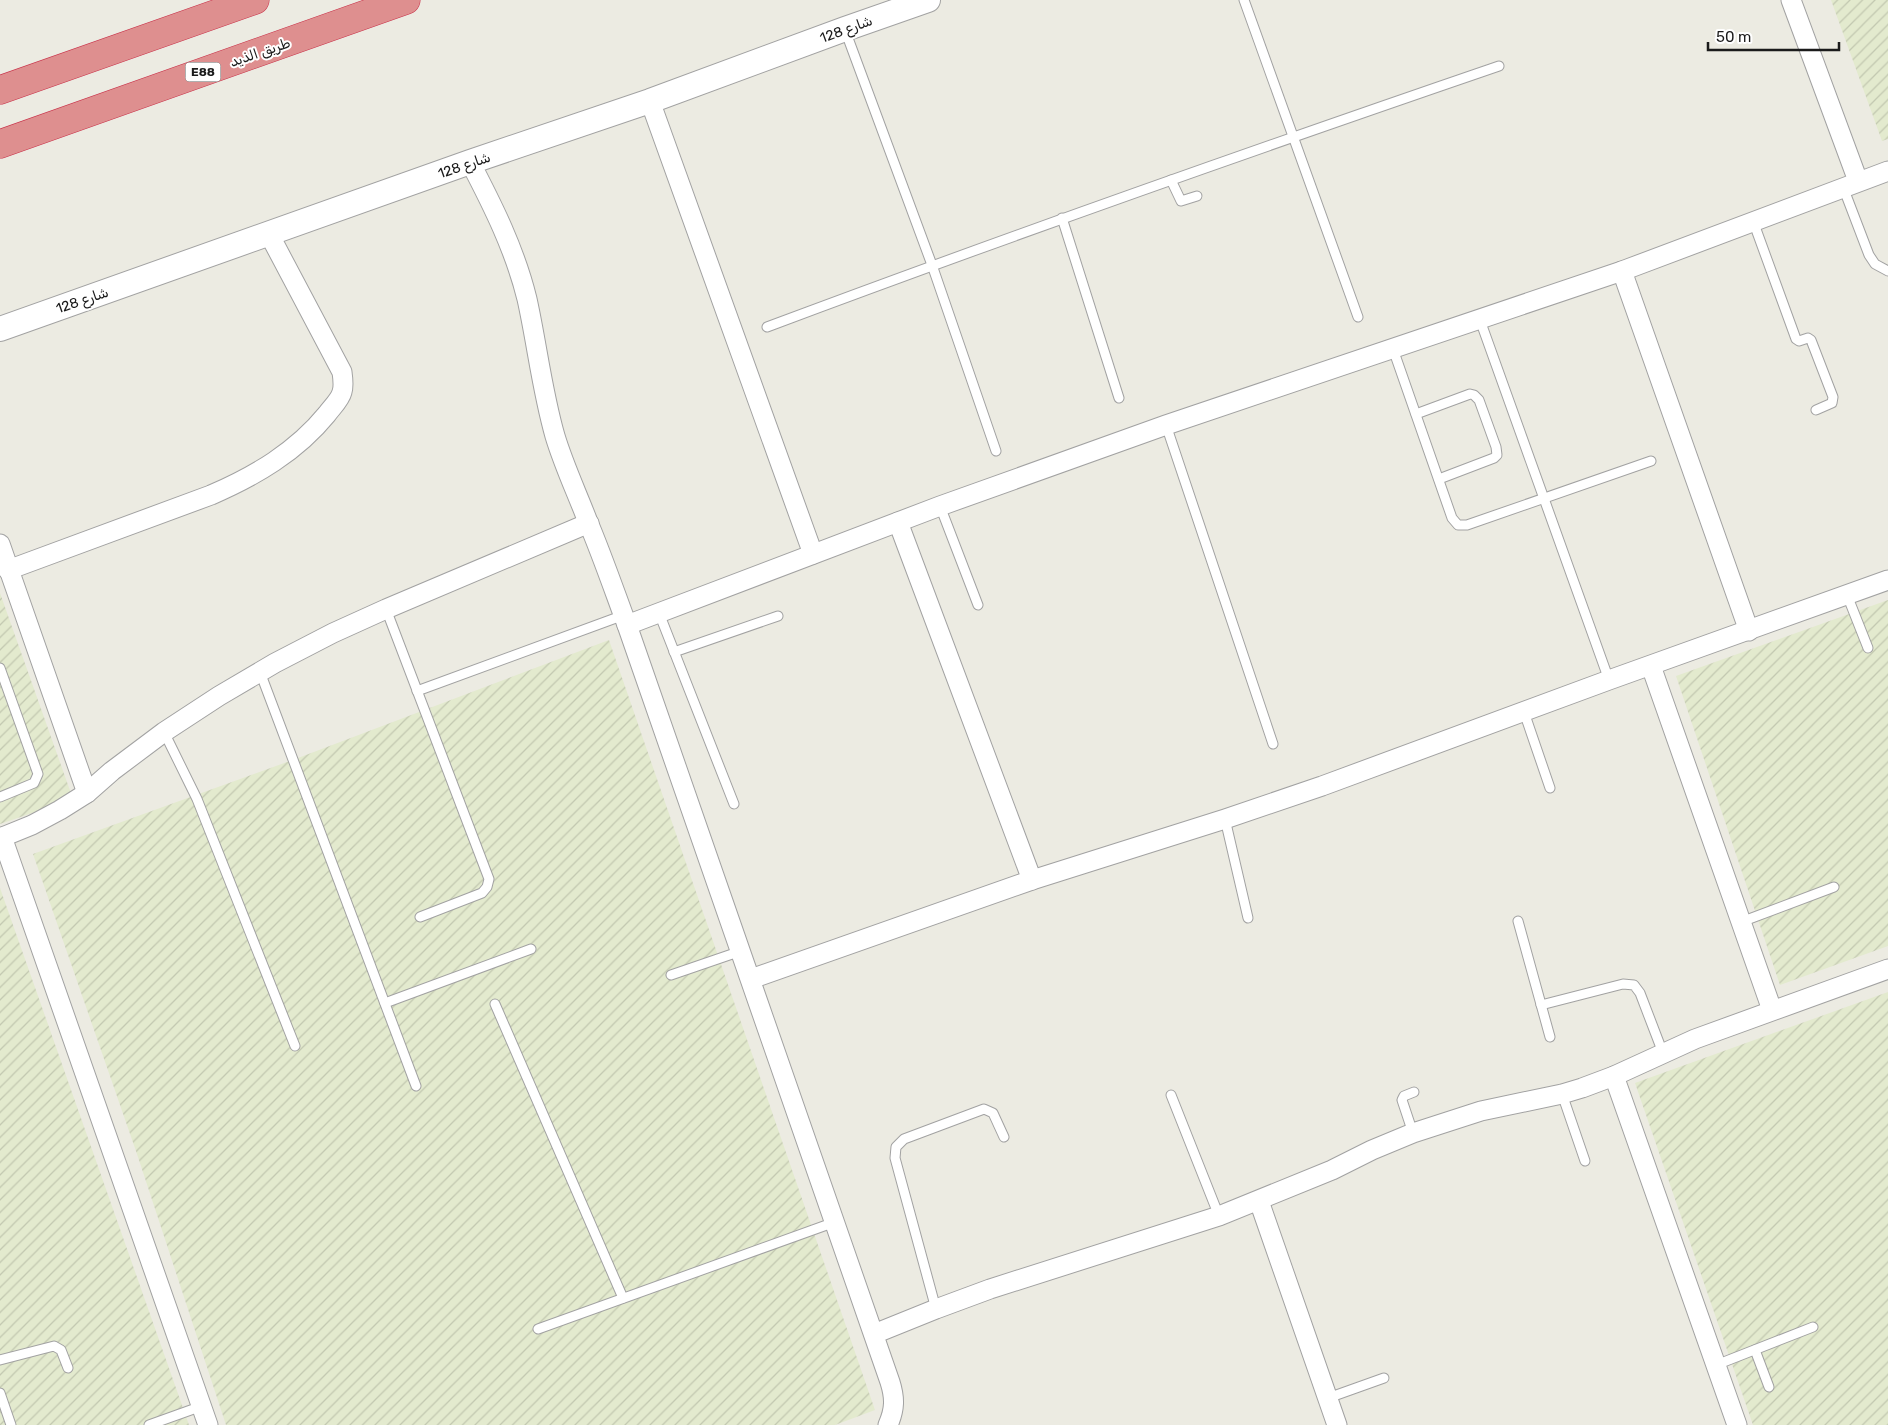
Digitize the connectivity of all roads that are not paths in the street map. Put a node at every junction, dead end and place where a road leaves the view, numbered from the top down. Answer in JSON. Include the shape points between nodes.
{"nodes":[{"id":1,"x":255,"y":0,"type":"edge"},
{"id":2,"x":406,"y":0,"type":"edge"},
{"id":3,"x":928,"y":0,"type":"edge"},
{"id":4,"x":1244,"y":0,"type":"edge"},
{"id":5,"x":1791,"y":0,"type":"edge"},
{"id":6,"x":845,"y":29,"type":"junction"},
{"id":7,"x":1500,"y":66,"type":"dead end"},
{"id":8,"x":0,"y":90,"type":"edge"},
{"id":9,"x":650,"y":101,"type":"junction"},
{"id":10,"x":1292,"y":136,"type":"junction"},
{"id":11,"x":0,"y":144,"type":"edge"},
{"id":12,"x":470,"y":162,"type":"junction"},
{"id":13,"x":1888,"y":171,"type":"edge"},
{"id":14,"x":1171,"y":180,"type":"junction"},
{"id":15,"x":1850,"y":184,"type":"junction"},
{"id":16,"x":1196,"y":196,"type":"dead end"},
{"id":17,"x":1062,"y":218,"type":"junction"},
{"id":18,"x":1753,"y":221,"type":"junction"},
{"id":19,"x":269,"y":234,"type":"junction"},
{"id":20,"x":932,"y":265,"type":"junction"},
{"id":21,"x":1622,"y":271,"type":"junction"},
{"id":22,"x":1888,"y":271,"type":"edge"},
{"id":23,"x":1358,"y":317,"type":"dead end"},
{"id":24,"x":1480,"y":320,"type":"junction"},
{"id":25,"x":767,"y":327,"type":"dead end"},
{"id":26,"x":0,"y":329,"type":"edge"},
{"id":27,"x":1393,"y":349,"type":"junction"},
{"id":28,"x":1120,"y":398,"type":"dead end"},
{"id":29,"x":1816,"y":410,"type":"dead end"},
{"id":30,"x":1416,"y":414,"type":"junction"},
{"id":31,"x":1166,"y":426,"type":"junction"},
{"id":32,"x":996,"y":451,"type":"dead end"},
{"id":33,"x":1651,"y":461,"type":"dead end"},
{"id":34,"x":1439,"y":479,"type":"junction"},
{"id":35,"x":1544,"y":498,"type":"junction"},
{"id":36,"x":940,"y":506,"type":"junction"},
{"id":37,"x":898,"y":522,"type":"junction"},
{"id":38,"x":589,"y":523,"type":"junction"},
{"id":39,"x":0,"y":544,"type":"edge"},
{"id":40,"x":813,"y":554,"type":"junction"},
{"id":41,"x":8,"y":570,"type":"junction"},
{"id":42,"x":1888,"y":580,"type":"edge"},
{"id":43,"x":1847,"y":596,"type":"junction"},
{"id":44,"x":978,"y":605,"type":"dead end"},
{"id":45,"x":386,"y":609,"type":"junction"},
{"id":46,"x":659,"y":613,"type":"junction"},
{"id":47,"x":778,"y":616,"type":"dead end"},
{"id":48,"x":626,"y":620,"type":"junction"},
{"id":49,"x":1749,"y":630,"type":"junction"},
{"id":50,"x":1868,"y":648,"type":"dead end"},
{"id":51,"x":674,"y":652,"type":"junction"},
{"id":52,"x":1651,"y":666,"type":"junction"},
{"id":53,"x":0,"y":668,"type":"edge"},
{"id":54,"x":260,"y":672,"type":"junction"},
{"id":55,"x":1609,"y":680,"type":"junction"},
{"id":56,"x":417,"y":691,"type":"junction"},
{"id":57,"x":1524,"y":712,"type":"junction"},
{"id":58,"x":164,"y":732,"type":"junction"},
{"id":59,"x":1273,"y":744,"type":"dead end"},
{"id":60,"x":1550,"y":788,"type":"dead end"},
{"id":61,"x":87,"y":792,"type":"junction"},
{"id":62,"x":0,"y":797,"type":"edge"},
{"id":63,"x":734,"y":804,"type":"dead end"},
{"id":64,"x":1225,"y":819,"type":"junction"},
{"id":65,"x":1,"y":838,"type":"edge"},
{"id":66,"x":1032,"y":880,"type":"junction"},
{"id":67,"x":1834,"y":887,"type":"dead end"},
{"id":68,"x":420,"y":917,"type":"dead end"},
{"id":69,"x":1248,"y":918,"type":"dead end"},
{"id":70,"x":1518,"y":921,"type":"dead end"},
{"id":71,"x":1741,"y":922,"type":"junction"},
{"id":72,"x":531,"y":949,"type":"dead end"},
{"id":73,"x":741,"y":950,"type":"junction"},
{"id":74,"x":1888,"y":969,"type":"edge"},
{"id":75,"x":671,"y":975,"type":"dead end"},
{"id":76,"x":751,"y":979,"type":"junction"},
{"id":77,"x":385,"y":1003,"type":"junction"},
{"id":78,"x":495,"y":1004,"type":"dead end"},
{"id":79,"x":1541,"y":1005,"type":"junction"},
{"id":80,"x":1772,"y":1010,"type":"junction"},
{"id":81,"x":1550,"y":1037,"type":"dead end"},
{"id":82,"x":295,"y":1046,"type":"dead end"},
{"id":83,"x":1663,"y":1053,"type":"junction"},
{"id":84,"x":1614,"y":1076,"type":"junction"},
{"id":85,"x":416,"y":1086,"type":"dead end"},
{"id":86,"x":1414,"y":1092,"type":"dead end"},
{"id":87,"x":1562,"y":1094,"type":"junction"},
{"id":88,"x":1170,"y":1095,"type":"dead end"},
{"id":89,"x":1413,"y":1133,"type":"junction"},
{"id":90,"x":1004,"y":1137,"type":"dead end"},
{"id":91,"x":1584,"y":1161,"type":"dead end"},
{"id":92,"x":1259,"y":1201,"type":"junction"},
{"id":93,"x":1218,"y":1216,"type":"junction"},
{"id":94,"x":835,"y":1222,"type":"junction"},
{"id":95,"x":623,"y":1298,"type":"junction"},
{"id":96,"x":936,"y":1309,"type":"junction"},
{"id":97,"x":1813,"y":1328,"type":"dead end"},
{"id":98,"x":538,"y":1329,"type":"dead end"},
{"id":99,"x":874,"y":1334,"type":"junction"},
{"id":100,"x":1755,"y":1350,"type":"junction"},
{"id":101,"x":0,"y":1360,"type":"edge"},
{"id":102,"x":1716,"y":1365,"type":"junction"},
{"id":103,"x":68,"y":1368,"type":"dead end"},
{"id":104,"x":1384,"y":1378,"type":"dead end"},
{"id":105,"x":1769,"y":1387,"type":"dead end"},
{"id":106,"x":0,"y":1393,"type":"edge"},
{"id":107,"x":1328,"y":1398,"type":"junction"},
{"id":108,"x":202,"y":1406,"type":"junction"},
{"id":109,"x":11,"y":1425,"type":"edge"},
{"id":110,"x":149,"y":1425,"type":"edge"},
{"id":111,"x":208,"y":1425,"type":"edge"},
{"id":112,"x":888,"y":1425,"type":"edge"},
{"id":113,"x":1337,"y":1425,"type":"edge"},
{"id":114,"x":1738,"y":1425,"type":"edge"}],
"edges":[{"from":1,"to":8,"type":"highway"},
{"from":2,"to":11,"type":"highway","name":"طريق الذيد","number":"E88"},
{"from":3,"to":6,"type":"street","name":"شارع 128"},
{"from":4,"to":10,"type":"lane"},
{"from":5,"to":15,"type":"street"},
{"from":6,"to":9,"type":"street","name":"شارع 128"},
{"from":6,"to":20,"type":"lane"},
{"from":7,"to":10,"type":"lane"},
{"from":9,"to":12,"type":"street","name":"شارع 128"},
{"from":9,"to":40,"type":"street"},
{"from":10,"to":14,"type":"lane"},
{"from":10,"to":23,"type":"lane"},
{"from":12,"to":19,"type":"street","name":"شارع 128"},
{"from":12,"to":38,"type":"street","via":[[495,209],[513,253],[527,299],[555,436]]},
{"from":13,"to":15,"type":"street"},
{"from":14,"to":16,"type":"lane","via":[[1181,201]]},
{"from":14,"to":17,"type":"lane"},
{"from":15,"to":18,"type":"street"},
{"from":15,"to":22,"type":"lane","via":[[1869,255],[1875,264]]},
{"from":17,"to":20,"type":"lane"},
{"from":17,"to":28,"type":"lane"},
{"from":18,"to":21,"type":"street"},
{"from":18,"to":29,"type":"lane","via":[[1795,338],[1811,340],[1833,397],[1832,403]]},
{"from":19,"to":26,"type":"street","name":"شارع 128"},
{"from":19,"to":41,"type":"street","via":[[342,372],[342,392],[338,400],[294,447],[240,482]]},
{"from":20,"to":25,"type":"lane"},
{"from":20,"to":32,"type":"lane"},
{"from":21,"to":24,"type":"street"},
{"from":21,"to":49,"type":"street"},
{"from":24,"to":27,"type":"street"},
{"from":24,"to":35,"type":"lane"},
{"from":27,"to":30,"type":"lane"},
{"from":27,"to":31,"type":"street"},
{"from":30,"to":34,"type":"lane"},
{"from":30,"to":34,"type":"lane","via":[[1474,395],[1479,400],[1496,448],[1494,458]]},
{"from":31,"to":36,"type":"street"},
{"from":31,"to":59,"type":"lane"},
{"from":33,"to":35,"type":"lane"},
{"from":34,"to":35,"type":"lane","via":[[1454,522],[1462,526]]},
{"from":35,"to":55,"type":"lane"},
{"from":36,"to":37,"type":"street"},
{"from":36,"to":44,"type":"lane"},
{"from":37,"to":40,"type":"street"},
{"from":37,"to":66,"type":"street"},
{"from":38,"to":45,"type":"street"},
{"from":38,"to":48,"type":"street"},
{"from":39,"to":41,"type":"street"},
{"from":40,"to":46,"type":"street"},
{"from":41,"to":61,"type":"street"},
{"from":42,"to":43,"type":"street"},
{"from":43,"to":49,"type":"street"},
{"from":43,"to":50,"type":"lane"},
{"from":45,"to":54,"type":"street"},
{"from":45,"to":56,"type":"lane"},
{"from":46,"to":48,"type":"street"},
{"from":46,"to":51,"type":"lane"},
{"from":47,"to":51,"type":"lane"},
{"from":48,"to":56,"type":"lane"},
{"from":48,"to":73,"type":"street"},
{"from":49,"to":52,"type":"street"},
{"from":51,"to":63,"type":"lane"},
{"from":52,"to":55,"type":"street"},
{"from":52,"to":71,"type":"street"},
{"from":53,"to":62,"type":"lane","via":[[38,774],[34,783]]},
{"from":54,"to":58,"type":"street"},
{"from":54,"to":77,"type":"lane"},
{"from":55,"to":57,"type":"street"},
{"from":56,"to":68,"type":"lane","via":[[489,879],[482,893]]},
{"from":57,"to":60,"type":"lane"},
{"from":57,"to":64,"type":"street"},
{"from":58,"to":61,"type":"street"},
{"from":58,"to":82,"type":"lane","via":[[197,799]]},
{"from":61,"to":65,"type":"street","via":[[60,810]]},
{"from":64,"to":66,"type":"street"},
{"from":64,"to":69,"type":"lane"},
{"from":65,"to":108,"type":"street"},
{"from":66,"to":76,"type":"street"},
{"from":67,"to":71,"type":"lane"},
{"from":70,"to":79,"type":"lane"},
{"from":71,"to":80,"type":"street"},
{"from":72,"to":77,"type":"lane"},
{"from":73,"to":75,"type":"lane"},
{"from":73,"to":76,"type":"street"},
{"from":74,"to":80,"type":"street"},
{"from":76,"to":94,"type":"street"},
{"from":77,"to":85,"type":"lane"},
{"from":78,"to":95,"type":"lane"},
{"from":79,"to":81,"type":"lane"},
{"from":79,"to":83,"type":"lane","via":[[1624,984],[1634,985]]},
{"from":80,"to":83,"type":"street"},
{"from":83,"to":84,"type":"street"},
{"from":84,"to":87,"type":"street"},
{"from":84,"to":102,"type":"street"},
{"from":86,"to":89,"type":"lane","via":[[1402,1100]]},
{"from":87,"to":89,"type":"street","via":[[1481,1111]]},
{"from":87,"to":91,"type":"lane"},
{"from":88,"to":93,"type":"lane"},
{"from":89,"to":92,"type":"street"},
{"from":90,"to":96,"type":"lane","via":[[993,1113],[984,1109],[904,1140],[896,1147],[895,1158]]},
{"from":92,"to":93,"type":"street"},
{"from":92,"to":107,"type":"street"},
{"from":93,"to":96,"type":"street"},
{"from":94,"to":95,"type":"lane"},
{"from":94,"to":99,"type":"street"},
{"from":95,"to":98,"type":"lane"},
{"from":96,"to":99,"type":"street"},
{"from":97,"to":100,"type":"lane"},
{"from":99,"to":112,"type":"street","via":[[894,1397],[894,1412]]},
{"from":100,"to":102,"type":"lane"},
{"from":100,"to":105,"type":"lane"},
{"from":101,"to":103,"type":"lane","via":[[54,1346],[61,1350]]},
{"from":102,"to":114,"type":"street"},
{"from":104,"to":107,"type":"lane"},
{"from":106,"to":109,"type":"lane"},
{"from":107,"to":113,"type":"street"},
{"from":108,"to":110,"type":"lane"},
{"from":108,"to":111,"type":"street"}]}
